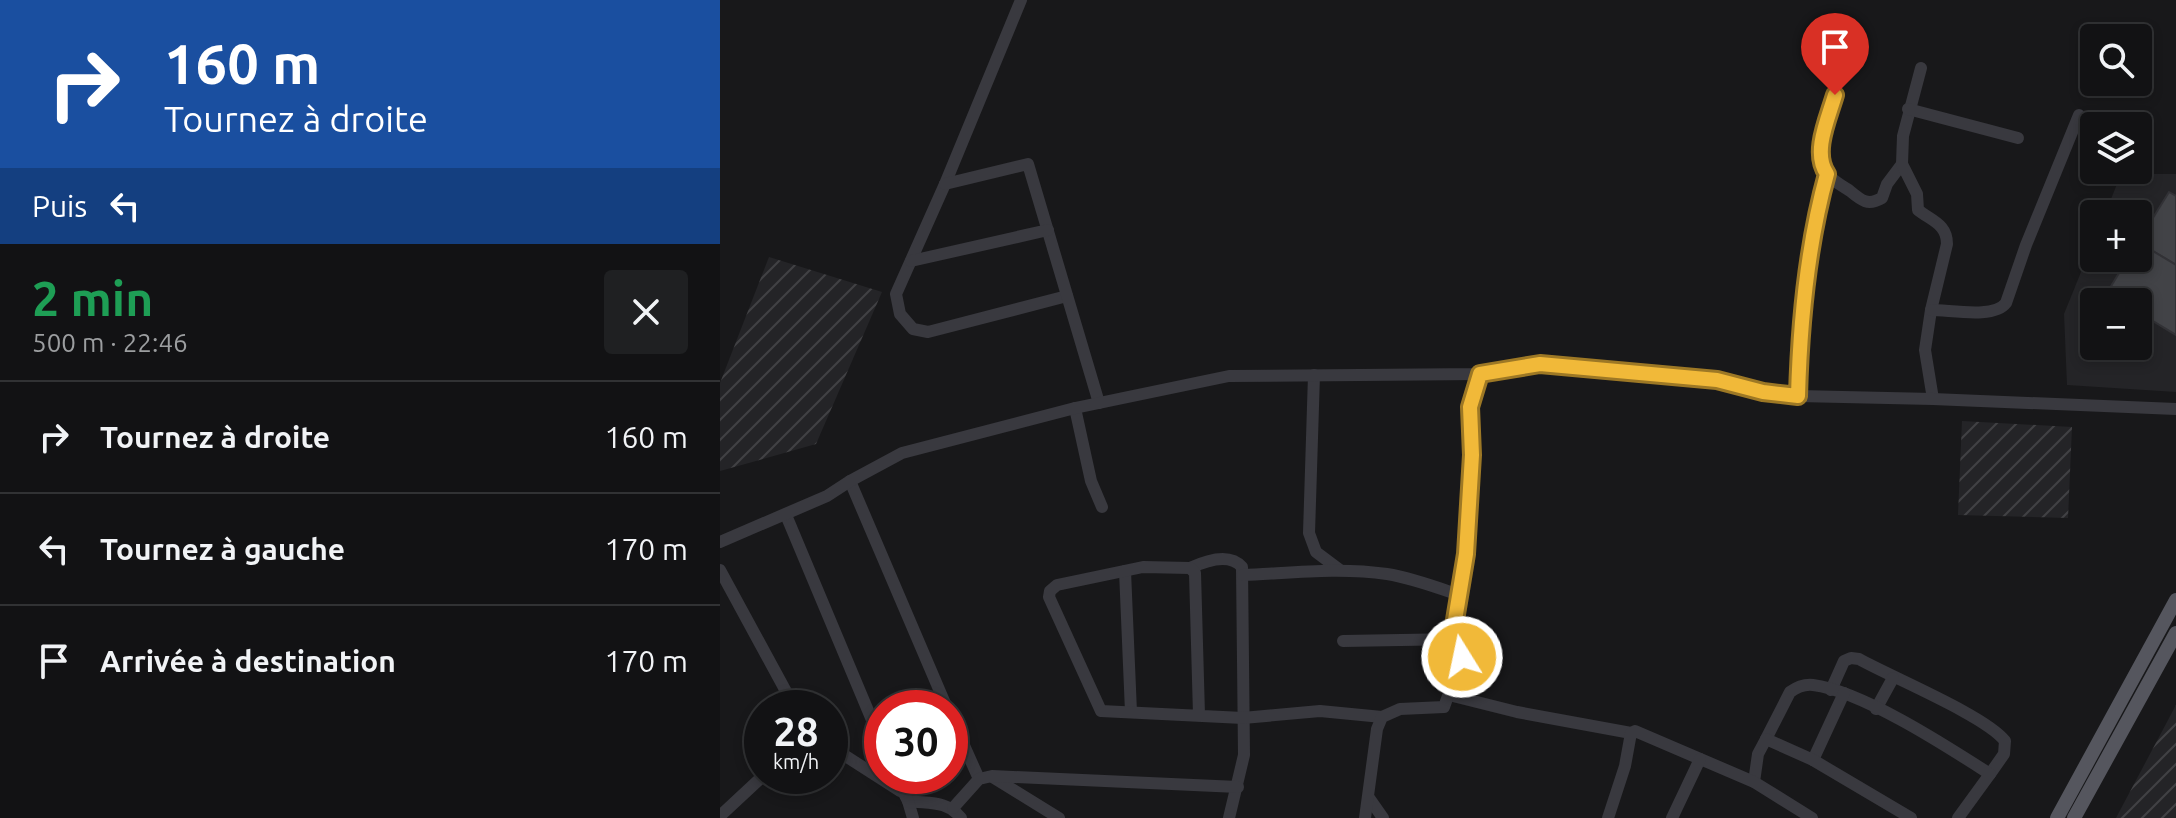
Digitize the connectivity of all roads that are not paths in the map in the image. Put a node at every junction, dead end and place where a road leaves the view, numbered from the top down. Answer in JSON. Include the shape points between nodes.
{"nodes":[{"id":1,"x":1021,"y":0,"type":"edge"},
{"id":2,"x":1841,"y":68,"type":"dead end"},
{"id":3,"x":1921,"y":68,"type":"dead end"},
{"id":4,"x":1908,"y":109,"type":"junction"},
{"id":5,"x":2079,"y":115,"type":"dead end"},
{"id":6,"x":2018,"y":138,"type":"dead end"},
{"id":7,"x":1902,"y":164,"type":"junction"},
{"id":8,"x":1827,"y":174,"type":"junction"},
{"id":9,"x":945,"y":184,"type":"junction"},
{"id":10,"x":1048,"y":230,"type":"junction"},
{"id":11,"x":911,"y":261,"type":"junction"},
{"id":12,"x":1067,"y":296,"type":"junction"},
{"id":13,"x":1931,"y":310,"type":"junction"},
{"id":14,"x":1480,"y":374,"type":"junction"},
{"id":15,"x":1314,"y":375,"type":"junction"},
{"id":16,"x":1798,"y":396,"type":"junction"},
{"id":17,"x":1933,"y":399,"type":"junction"},
{"id":18,"x":1099,"y":403,"type":"junction"},
{"id":19,"x":1075,"y":408,"type":"junction"},
{"id":20,"x":2176,"y":409,"type":"edge"},
{"id":21,"x":850,"y":481,"type":"junction"},
{"id":22,"x":1102,"y":507,"type":"dead end"},
{"id":23,"x":786,"y":515,"type":"junction"},
{"id":24,"x":720,"y":542,"type":"edge"},
{"id":25,"x":1190,"y":568,"type":"junction"},
{"id":26,"x":720,"y":570,"type":"edge"},
{"id":27,"x":1341,"y":570,"type":"junction"},
{"id":28,"x":1125,"y":571,"type":"junction"},
{"id":29,"x":1243,"y":575,"type":"junction"},
{"id":30,"x":1459,"y":595,"type":"junction"},
{"id":31,"x":2176,"y":600,"type":"edge"},
{"id":32,"x":2176,"y":633,"type":"edge"},
{"id":33,"x":1459,"y":639,"type":"junction"},
{"id":34,"x":1343,"y":641,"type":"dead end"},
{"id":35,"x":1893,"y":678,"type":"junction"},
{"id":36,"x":785,"y":690,"type":"edge"},
{"id":37,"x":939,"y":690,"type":"edge"},
{"id":38,"x":1831,"y":690,"type":"junction"},
{"id":39,"x":1844,"y":693,"type":"junction"},
{"id":40,"x":1449,"y":695,"type":"junction"},
{"id":41,"x":864,"y":701,"type":"edge"},
{"id":42,"x":1876,"y":709,"type":"junction"},
{"id":43,"x":1131,"y":712,"type":"junction"},
{"id":44,"x":1199,"y":715,"type":"junction"},
{"id":45,"x":1382,"y":717,"type":"junction"},
{"id":46,"x":1243,"y":718,"type":"junction"},
{"id":47,"x":1631,"y":733,"type":"junction"},
{"id":48,"x":1766,"y":739,"type":"junction"},
{"id":49,"x":968,"y":747,"type":"edge"},
{"id":50,"x":848,"y":758,"type":"edge"},
{"id":51,"x":1700,"y":759,"type":"junction"},
{"id":52,"x":1813,"y":760,"type":"junction"},
{"id":53,"x":1990,"y":774,"type":"junction"},
{"id":54,"x":985,"y":778,"type":"junction"},
{"id":55,"x":1754,"y":782,"type":"junction"},
{"id":56,"x":1238,"y":787,"type":"junction"},
{"id":57,"x":744,"y":794,"type":"edge"},
{"id":58,"x":904,"y":794,"type":"edge"},
{"id":59,"x":905,"y":797,"type":"junction"},
{"id":60,"x":1369,"y":798,"type":"junction"},
{"id":61,"x":957,"y":813,"type":"edge"},
{"id":62,"x":720,"y":816,"type":"edge"},
{"id":63,"x":913,"y":818,"type":"edge"},
{"id":64,"x":1059,"y":818,"type":"edge"},
{"id":65,"x":1229,"y":818,"type":"edge"},
{"id":66,"x":1365,"y":818,"type":"edge"},
{"id":67,"x":1383,"y":818,"type":"edge"},
{"id":68,"x":1608,"y":818,"type":"edge"},
{"id":69,"x":1672,"y":818,"type":"edge"},
{"id":70,"x":1812,"y":818,"type":"edge"},
{"id":71,"x":1911,"y":818,"type":"edge"},
{"id":72,"x":1958,"y":818,"type":"edge"},
{"id":73,"x":2057,"y":818,"type":"edge"},
{"id":74,"x":2074,"y":818,"type":"edge"}],
"edges":[{"from":1,"to":9,"type":"street"},
{"from":2,"to":8,"type":"street","via":[[1821,149],[1820,165]]},
{"from":3,"to":4,"type":"street"},
{"from":4,"to":6,"type":"street"},
{"from":4,"to":7,"type":"street"},
{"from":5,"to":13,"type":"street","via":[[2001,310]]},
{"from":7,"to":8,"type":"street","via":[[1882,198],[1873,203]]},
{"from":7,"to":13,"type":"street","via":[[1917,194],[1918,210],[1947,233]]},
{"from":8,"to":16,"type":"street","via":[[1814,221]]},
{"from":9,"to":10,"type":"street","via":[[1028,164]]},
{"from":9,"to":11,"type":"street"},
{"from":10,"to":11,"type":"street"},
{"from":10,"to":12,"type":"street"},
{"from":11,"to":12,"type":"street","via":[[896,294],[900,314],[913,329],[928,332]]},
{"from":12,"to":18,"type":"street"},
{"from":13,"to":17,"type":"street","via":[[1925,350]]},
{"from":14,"to":15,"type":"street"},
{"from":14,"to":16,"type":"street","via":[[1540,364],[1717,380]]},
{"from":14,"to":30,"type":"street","via":[[1470,407],[1472,455]]},
{"from":15,"to":18,"type":"street","via":[[1229,376]]},
{"from":15,"to":27,"type":"street","via":[[1309,533],[1316,552]]},
{"from":16,"to":17,"type":"street"},
{"from":17,"to":20,"type":"street"},
{"from":18,"to":19,"type":"street"},
{"from":19,"to":21,"type":"street","via":[[902,453]]},
{"from":19,"to":22,"type":"street"},
{"from":21,"to":23,"type":"street"},
{"from":21,"to":37,"type":"street"},
{"from":23,"to":24,"type":"street"},
{"from":23,"to":41,"type":"street"},
{"from":25,"to":28,"type":"street"},
{"from":25,"to":29,"type":"street","via":[[1212,559],[1232,560],[1239,562]]},
{"from":25,"to":44,"type":"street","via":[[1195,573]]},
{"from":26,"to":36,"type":"street"},
{"from":27,"to":29,"type":"street"},
{"from":27,"to":30,"type":"street","via":[[1388,574]]},
{"from":28,"to":43,"type":"street"},
{"from":28,"to":43,"type":"street","via":[[1057,585],[1049,597],[1101,711]]},
{"from":29,"to":46,"type":"street"},
{"from":30,"to":33,"type":"street"},
{"from":31,"to":73,"type":"main road"},
{"from":32,"to":74,"type":"main road"},
{"from":33,"to":34,"type":"street"},
{"from":33,"to":40,"type":"street","via":[[1462,657]]},
{"from":35,"to":38,"type":"street","via":[[1851,658],[1844,661]]},
{"from":35,"to":42,"type":"street"},
{"from":35,"to":53,"type":"street","via":[[2000,735],[2004,754]]},
{"from":38,"to":39,"type":"street"},
{"from":38,"to":48,"type":"street","via":[[1811,685],[1790,692]]},
{"from":39,"to":42,"type":"street"},
{"from":39,"to":52,"type":"street"},
{"from":40,"to":45,"type":"street","via":[[1444,707],[1400,709]]},
{"from":40,"to":47,"type":"street"},
{"from":42,"to":53,"type":"street"},
{"from":43,"to":44,"type":"street"},
{"from":44,"to":46,"type":"street"},
{"from":45,"to":46,"type":"street","via":[[1320,711]]},
{"from":45,"to":60,"type":"street"},
{"from":46,"to":56,"type":"street"},
{"from":47,"to":51,"type":"street","via":[[1643,733]]},
{"from":47,"to":68,"type":"street"},
{"from":48,"to":52,"type":"street"},
{"from":48,"to":55,"type":"street"},
{"from":49,"to":54,"type":"street"},
{"from":50,"to":59,"type":"street"},
{"from":51,"to":55,"type":"street"},
{"from":51,"to":69,"type":"street"},
{"from":52,"to":71,"type":"street"},
{"from":53,"to":72,"type":"street"},
{"from":54,"to":56,"type":"street"},
{"from":54,"to":61,"type":"street"},
{"from":54,"to":64,"type":"street"},
{"from":55,"to":70,"type":"street"},
{"from":56,"to":65,"type":"street"},
{"from":57,"to":62,"type":"street"},
{"from":58,"to":59,"type":"street"},
{"from":59,"to":61,"type":"street","via":[[944,804]]},
{"from":59,"to":63,"type":"street"},
{"from":60,"to":66,"type":"street"},
{"from":60,"to":67,"type":"street"}]}
